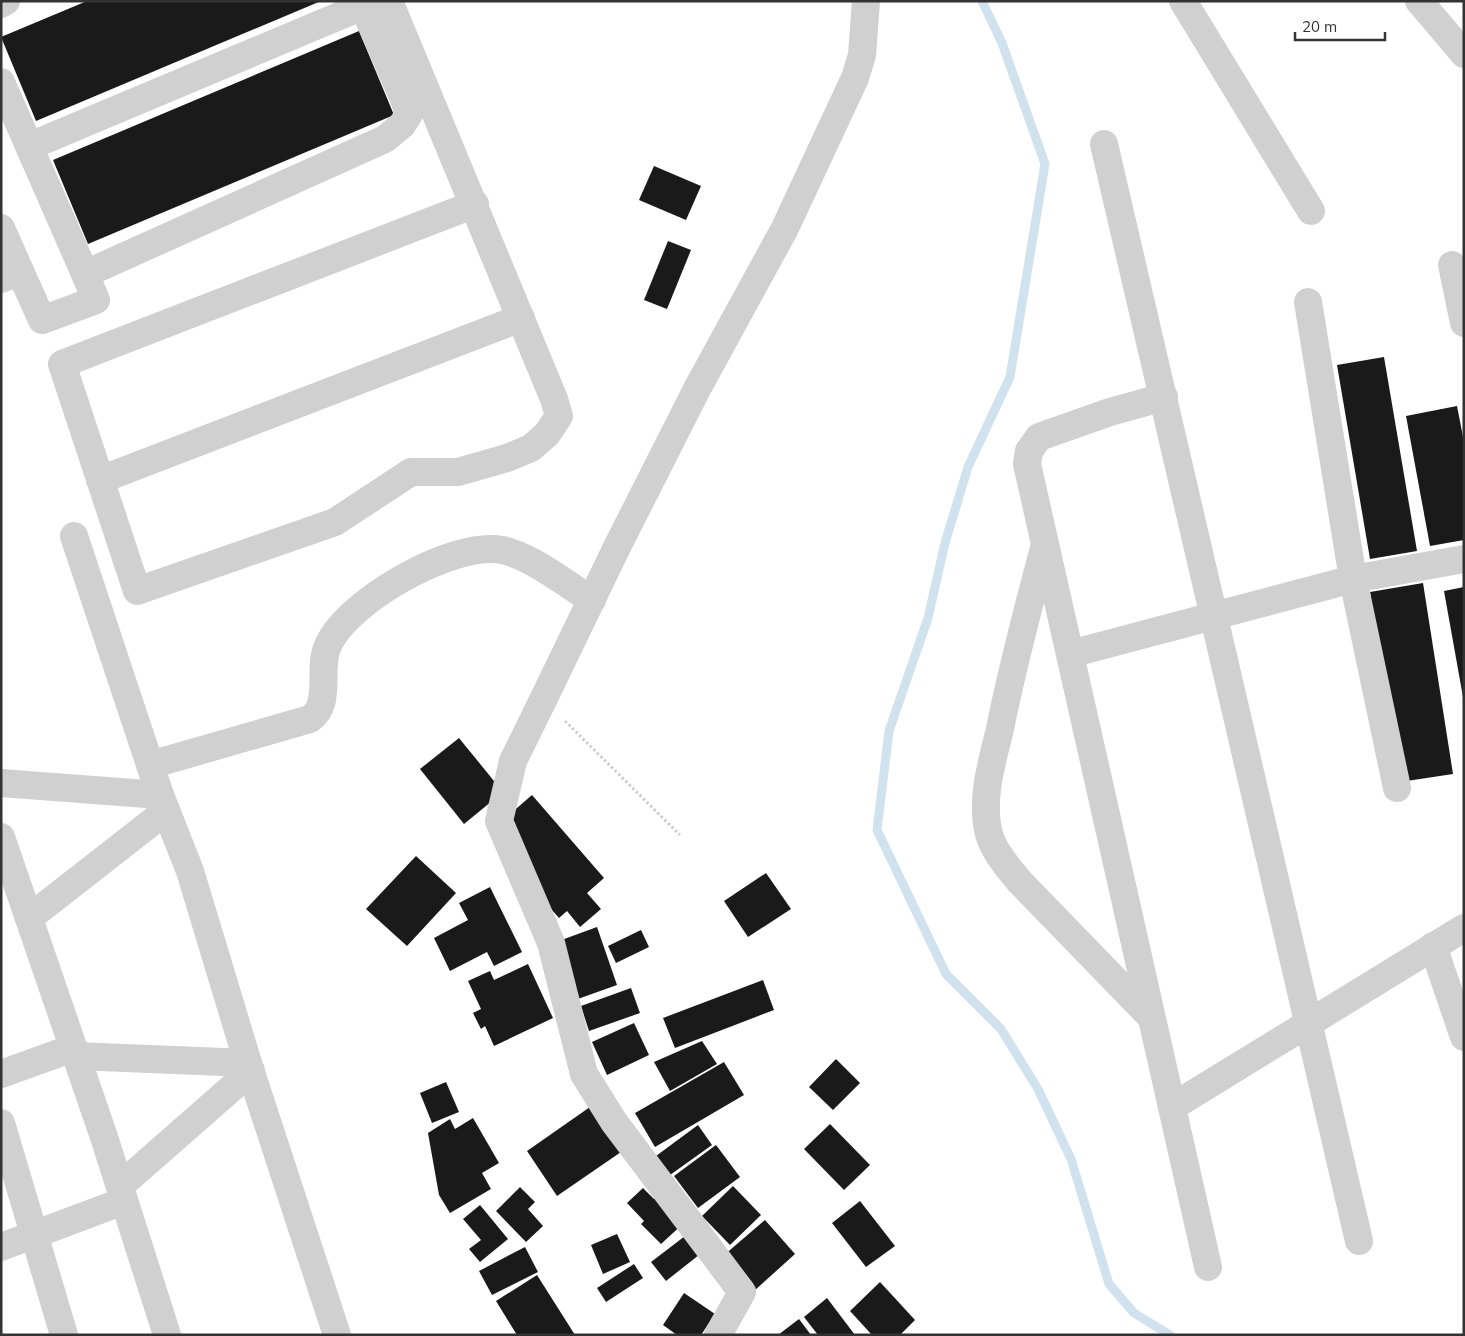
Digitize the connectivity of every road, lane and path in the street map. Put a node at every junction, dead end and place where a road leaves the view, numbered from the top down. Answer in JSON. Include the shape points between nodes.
{"nodes":[{"id":1,"x":6,"y":1,"type":"edge"},
{"id":2,"x":866,"y":1,"type":"edge"},
{"id":3,"x":1183,"y":1,"type":"edge"},
{"id":4,"x":1419,"y":1,"type":"edge"},
{"id":5,"x":379,"y":3,"type":"edge"},
{"id":6,"x":1,"y":4,"type":"edge"},
{"id":7,"x":1464,"y":54,"type":"edge"},
{"id":8,"x":1,"y":82,"type":"edge"},
{"id":9,"x":1104,"y":144,"type":"dead end"},
{"id":10,"x":30,"y":146,"type":"junction"},
{"id":11,"x":475,"y":204,"type":"junction"},
{"id":12,"x":1311,"y":211,"type":"dead end"},
{"id":13,"x":1,"y":228,"type":"edge"},
{"id":14,"x":1452,"y":265,"type":"dead end"},
{"id":15,"x":85,"y":274,"type":"junction"},
{"id":16,"x":11,"y":275,"type":"edge"},
{"id":17,"x":1308,"y":302,"type":"dead end"},
{"id":18,"x":521,"y":318,"type":"junction"},
{"id":19,"x":1464,"y":323,"type":"edge"},
{"id":20,"x":1164,"y":397,"type":"junction"},
{"id":21,"x":100,"y":480,"type":"junction"},
{"id":22,"x":74,"y":536,"type":"dead end"},
{"id":23,"x":1045,"y":543,"type":"junction"},
{"id":24,"x":1464,"y":559,"type":"edge"},
{"id":25,"x":1353,"y":579,"type":"junction"},
{"id":26,"x":592,"y":600,"type":"junction"},
{"id":27,"x":1214,"y":614,"type":"junction"},
{"id":28,"x":1070,"y":654,"type":"junction"},
{"id":29,"x":543,"y":700,"type":"junction"},
{"id":30,"x":150,"y":765,"type":"junction"},
{"id":31,"x":1,"y":783,"type":"edge"},
{"id":32,"x":1397,"y":788,"type":"dead end"},
{"id":33,"x":163,"y":803,"type":"junction"},
{"id":34,"x":680,"y":835,"type":"dead end"},
{"id":35,"x":1,"y":837,"type":"edge"},
{"id":36,"x":18,"y":912,"type":"edge"},
{"id":37,"x":1464,"y":928,"type":"edge"},
{"id":38,"x":1433,"y":946,"type":"junction"},
{"id":39,"x":1151,"y":1017,"type":"junction"},
{"id":40,"x":1307,"y":1022,"type":"junction"},
{"id":41,"x":1464,"y":1037,"type":"edge"},
{"id":42,"x":75,"y":1052,"type":"junction"},
{"id":43,"x":250,"y":1067,"type":"junction"},
{"id":44,"x":1,"y":1074,"type":"edge"},
{"id":45,"x":1172,"y":1107,"type":"junction"},
{"id":46,"x":1,"y":1124,"type":"edge"},
{"id":47,"x":122,"y":1194,"type":"junction"},
{"id":48,"x":34,"y":1234,"type":"junction"},
{"id":49,"x":1359,"y":1241,"type":"dead end"},
{"id":50,"x":1,"y":1246,"type":"edge"},
{"id":51,"x":1208,"y":1267,"type":"dead end"},
{"id":52,"x":64,"y":1335,"type":"edge"},
{"id":53,"x":167,"y":1335,"type":"edge"},
{"id":54,"x":337,"y":1335,"type":"edge"},
{"id":55,"x":718,"y":1335,"type":"edge"}],
"edges":[{"from":1,"to":6,"type":"street"},
{"from":2,"to":26,"type":"street","via":[[862,54],[855,78],[785,228],[693,396]]},
{"from":3,"to":12,"type":"street"},
{"from":4,"to":7,"type":"street"},
{"from":5,"to":10,"type":"street"},
{"from":5,"to":11,"type":"street"},
{"from":5,"to":15,"type":"street","via":[[409,114],[402,125],[385,139]]},
{"from":8,"to":10,"type":"street"},
{"from":9,"to":20,"type":"street"},
{"from":10,"to":15,"type":"street"},
{"from":11,"to":18,"type":"street"},
{"from":11,"to":21,"type":"street","via":[[62,364]]},
{"from":13,"to":16,"type":"street"},
{"from":14,"to":19,"type":"street"},
{"from":15,"to":16,"type":"street","via":[[96,300],[42,320]]},
{"from":17,"to":25,"type":"street"},
{"from":18,"to":21,"type":"street"},
{"from":18,"to":21,"type":"street","via":[[559,416],[548,434],[531,448],[506,458],[458,472],[411,472],[335,522],[137,591]]},
{"from":20,"to":23,"type":"street","via":[[1039,437],[1029,451],[1027,464]]},
{"from":20,"to":27,"type":"street"},
{"from":22,"to":30,"type":"street"},
{"from":23,"to":28,"type":"street"},
{"from":23,"to":39,"type":"street","via":[[989,777],[986,813],[989,835],[1000,857],[1019,881]]},
{"from":24,"to":25,"type":"street"},
{"from":25,"to":27,"type":"street"},
{"from":25,"to":32,"type":"street"},
{"from":26,"to":29,"type":"street"},
{"from":26,"to":30,"type":"street","via":[[525,559],[503,550],[471,550],[439,560],[422,567],[342,622],[326,650],[322,702],[316,715]]},
{"from":27,"to":28,"type":"street"},
{"from":27,"to":40,"type":"street"},
{"from":28,"to":39,"type":"street"},
{"from":29,"to":34,"type":"path"},
{"from":29,"to":55,"type":"street","via":[[513,761],[498,821],[551,943],[584,1074],[614,1122],[742,1292]]},
{"from":30,"to":33,"type":"street"},
{"from":31,"to":33,"type":"street"},
{"from":33,"to":36,"type":"street"},
{"from":33,"to":43,"type":"street","via":[[190,871]]},
{"from":35,"to":36,"type":"street"},
{"from":36,"to":42,"type":"street"},
{"from":37,"to":38,"type":"street"},
{"from":38,"to":40,"type":"street"},
{"from":38,"to":41,"type":"street"},
{"from":39,"to":45,"type":"street"},
{"from":40,"to":45,"type":"street"},
{"from":40,"to":49,"type":"street"},
{"from":42,"to":43,"type":"street"},
{"from":42,"to":44,"type":"street"},
{"from":42,"to":47,"type":"street"},
{"from":43,"to":47,"type":"street"},
{"from":43,"to":54,"type":"street"},
{"from":45,"to":51,"type":"street"},
{"from":46,"to":48,"type":"street"},
{"from":47,"to":48,"type":"street"},
{"from":47,"to":53,"type":"street"},
{"from":48,"to":50,"type":"street"},
{"from":48,"to":52,"type":"street"}]}
